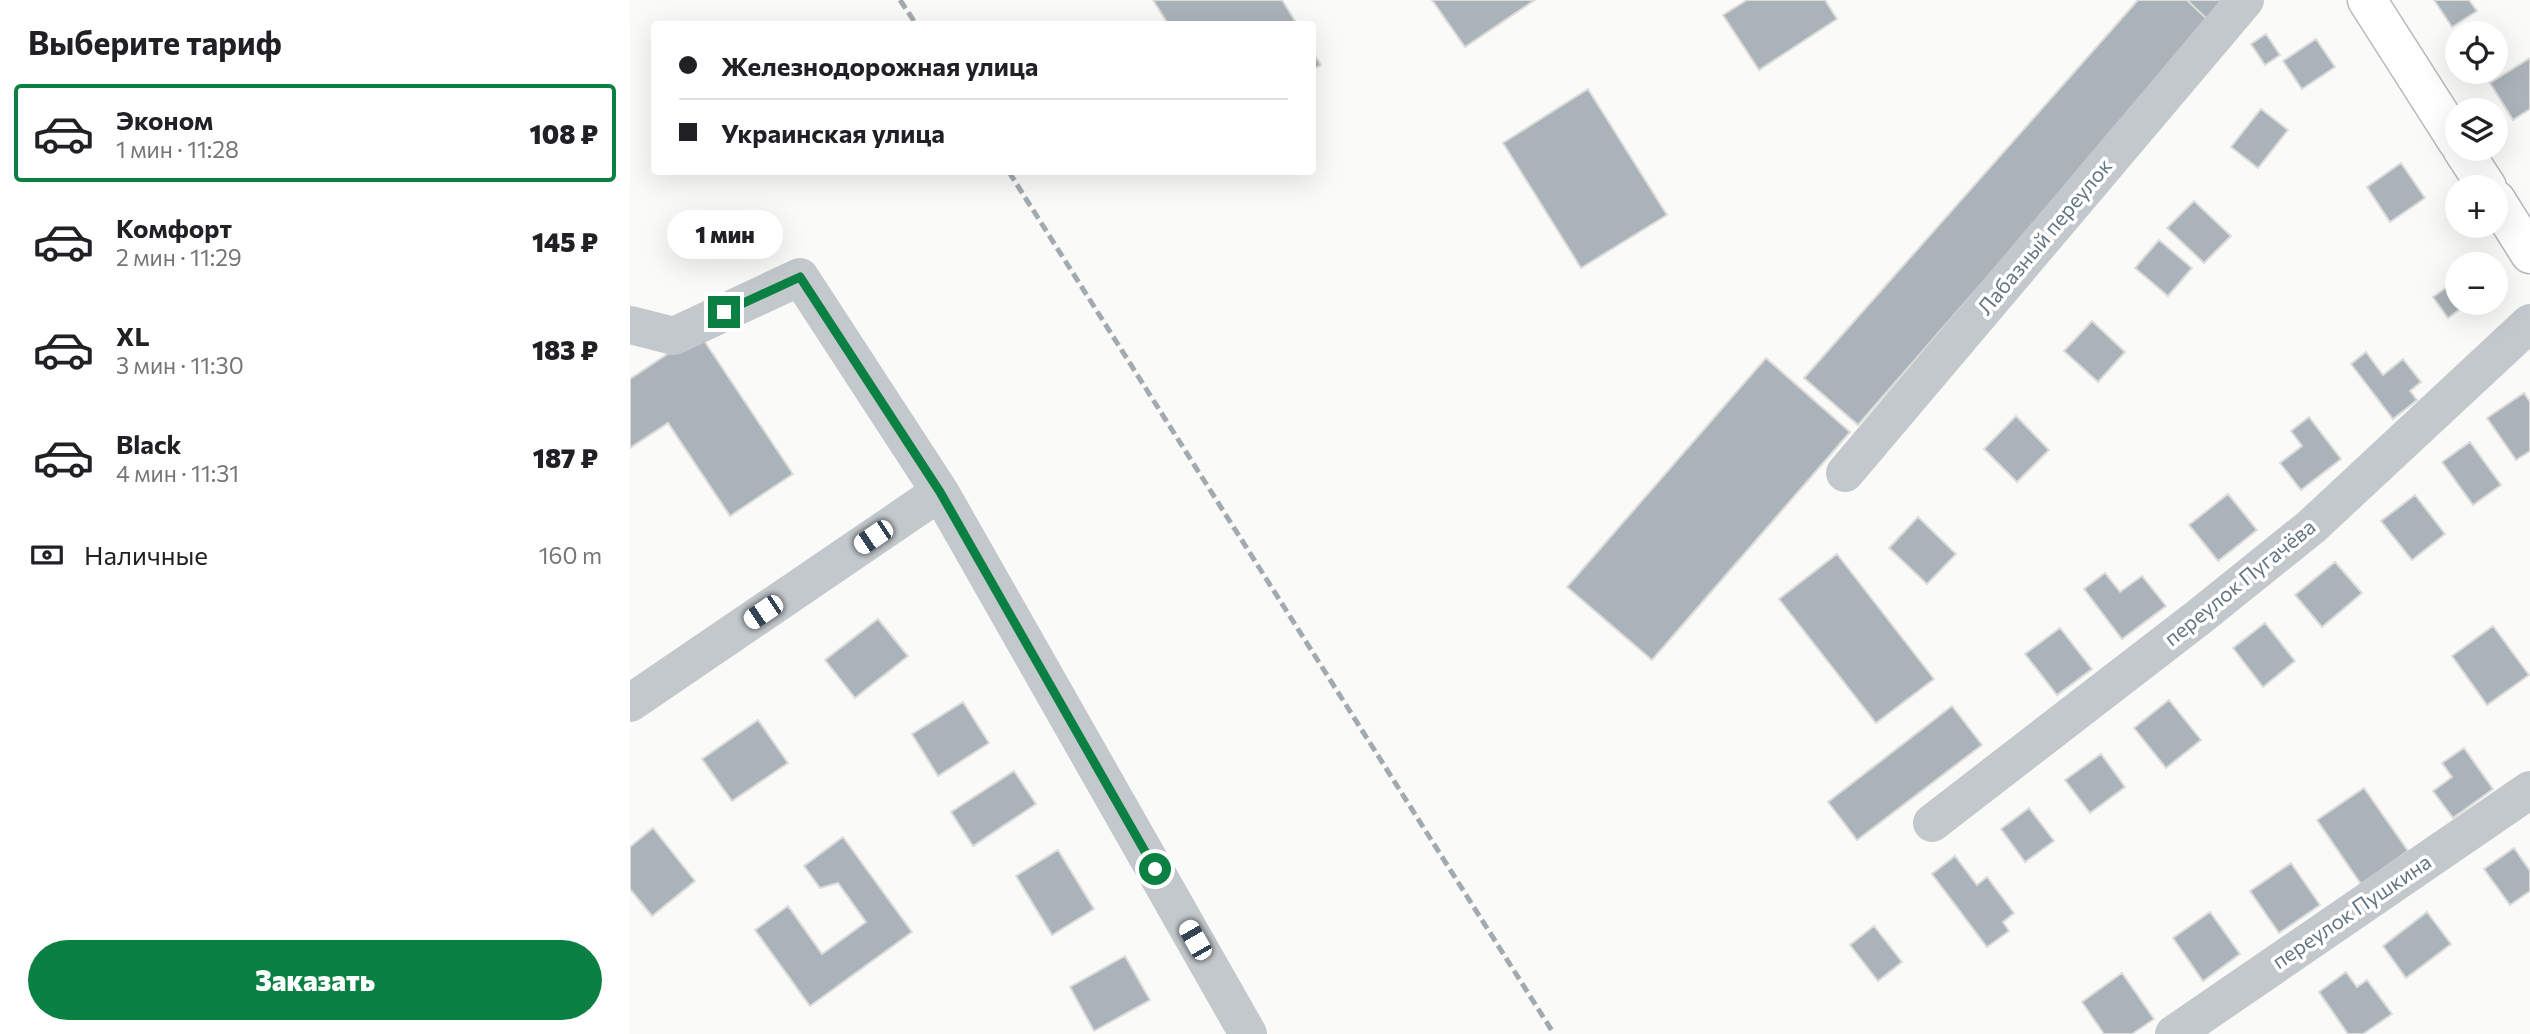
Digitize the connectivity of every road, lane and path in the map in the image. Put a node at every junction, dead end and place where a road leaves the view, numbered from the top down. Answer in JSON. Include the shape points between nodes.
{"nodes":[{"id":1,"x":2245,"y":0,"type":"edge"},
{"id":2,"x":2367,"y":0,"type":"edge"},
{"id":3,"x":2445,"y":122,"type":"edge"},
{"id":4,"x":2508,"y":219,"type":"edge"},
{"id":5,"x":2530,"y":254,"type":"edge"},
{"id":6,"x":2530,"y":323,"type":"edge"},
{"id":7,"x":630,"y":325,"type":"edge"},
{"id":8,"x":1845,"y":473,"type":"dead end"},
{"id":9,"x":940,"y":492,"type":"junction"},
{"id":10,"x":630,"y":703,"type":"edge"},
{"id":11,"x":2530,"y":790,"type":"edge"},
{"id":12,"x":1932,"y":823,"type":"dead end"},
{"id":13,"x":1248,"y":1034,"type":"edge"},
{"id":14,"x":2174,"y":1034,"type":"edge"}],
"edges":[{"from":1,"to":8,"type":"street","name":"Лабазный переулок"},
{"from":2,"to":3,"type":"main road"},
{"from":4,"to":5,"type":"main road"},
{"from":6,"to":12,"type":"street","name":"переулок Пугачёва","via":[[2311,527]]},
{"from":7,"to":9,"type":"street","via":[[674,336],[800,277]]},
{"from":9,"to":10,"type":"street"},
{"from":9,"to":13,"type":"street"},
{"from":11,"to":14,"type":"street","name":"переулок Пушкина"}]}
